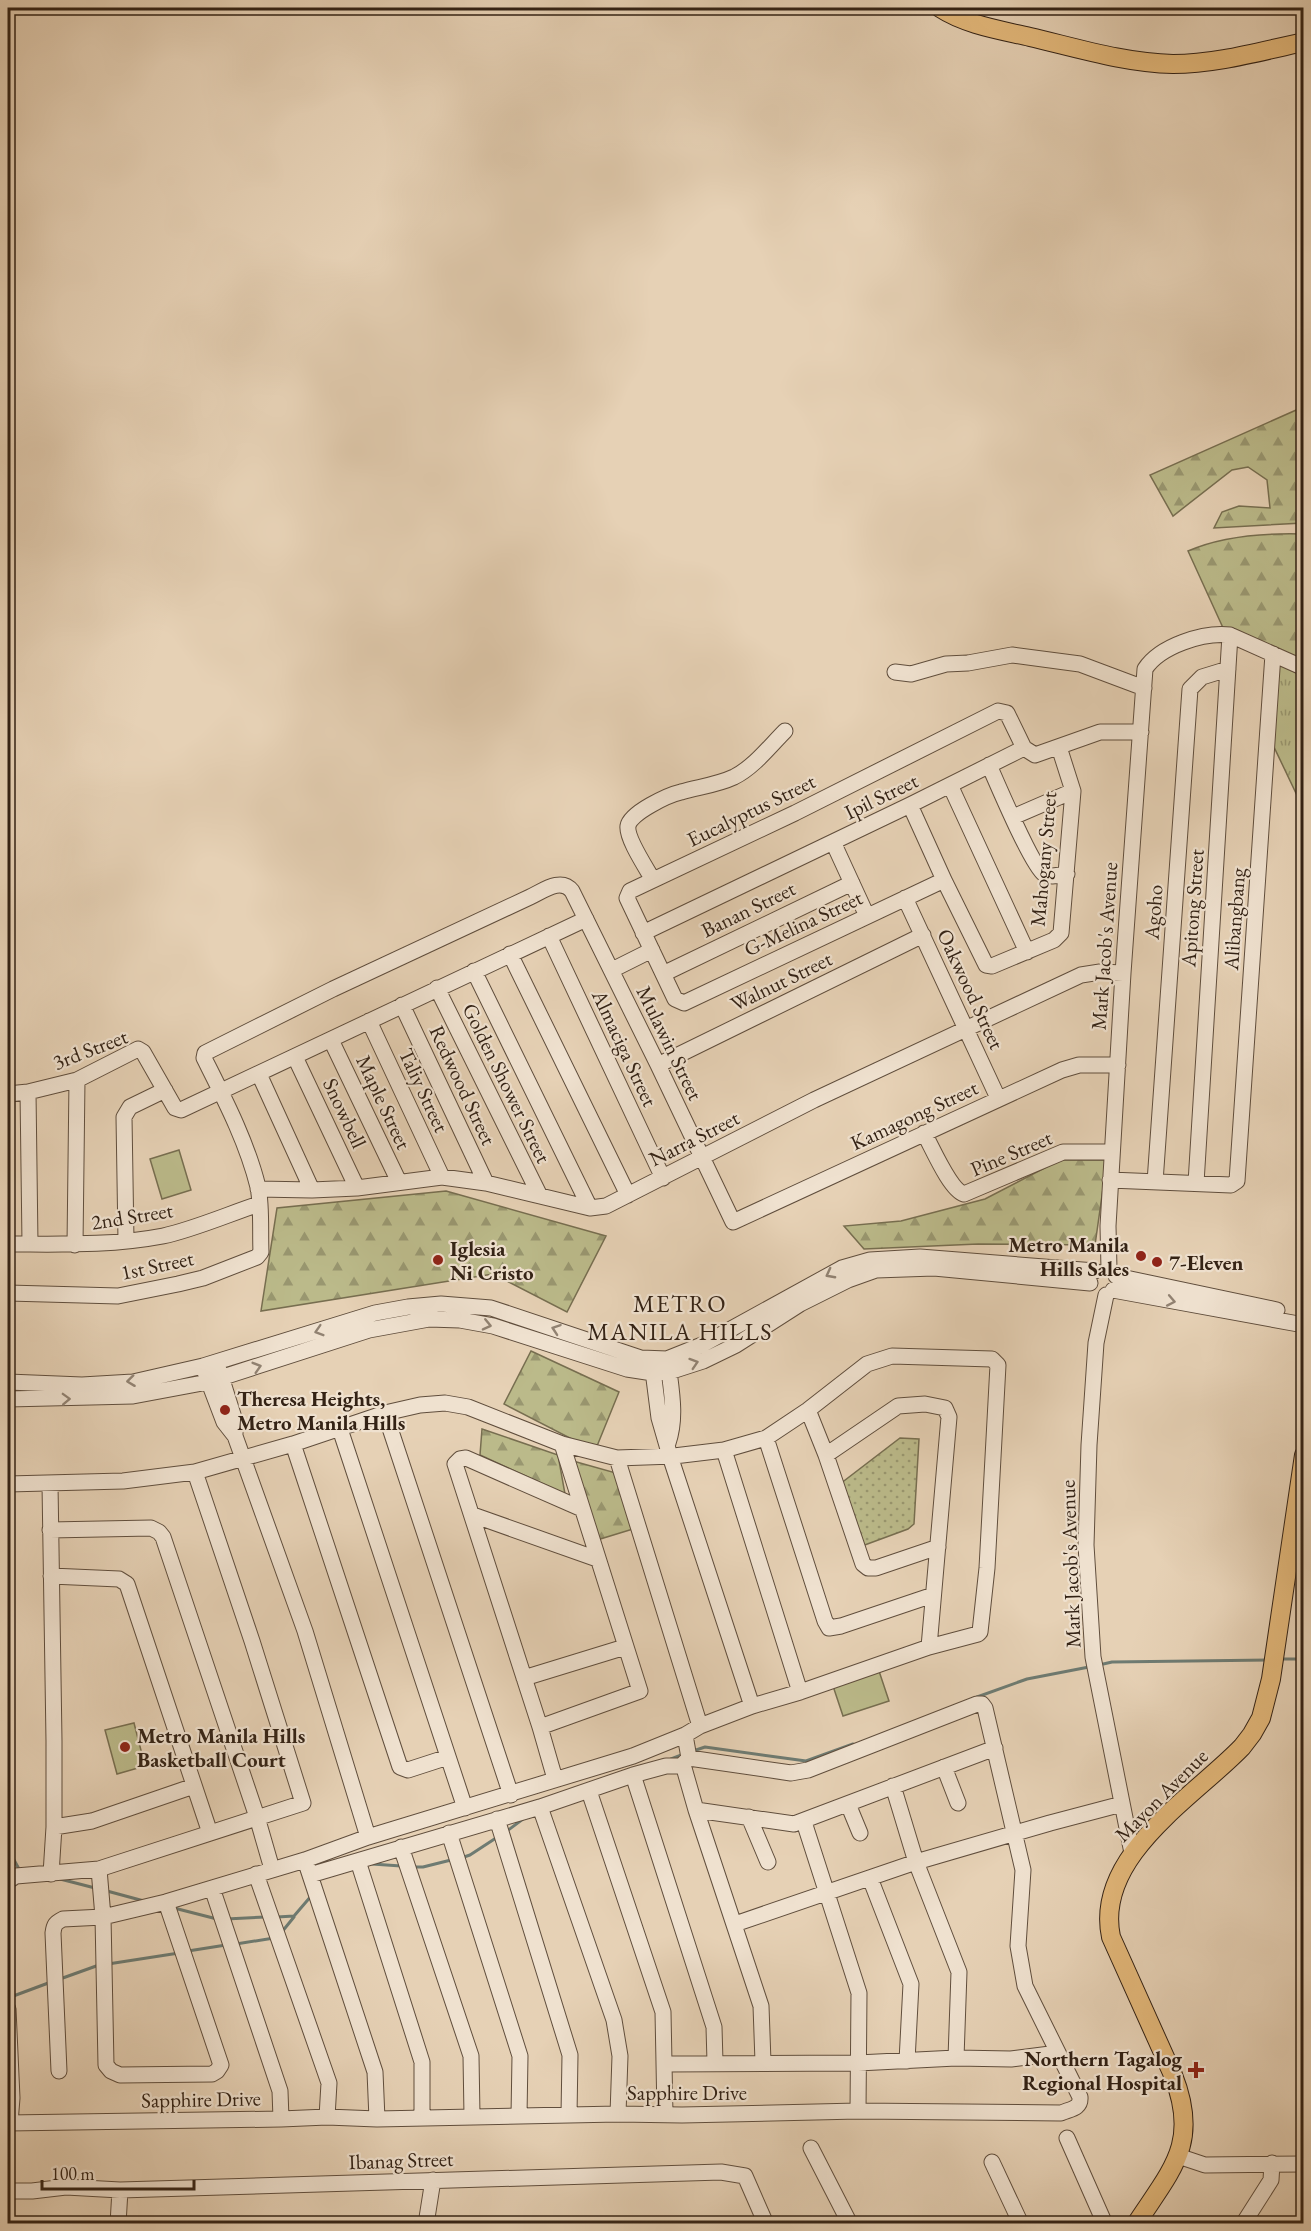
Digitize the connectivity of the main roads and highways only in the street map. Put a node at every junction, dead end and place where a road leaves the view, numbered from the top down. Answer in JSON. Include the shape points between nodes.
{"nodes":[{"id":1,"x":940,"y":8,"type":"edge"},
{"id":2,"x":1304,"y":42,"type":"edge"},
{"id":3,"x":1304,"y":1455,"type":"edge"},
{"id":4,"x":1136,"y":2223,"type":"edge"}],
"edges":[{"from":1,"to":2,"type":"main road","via":[[952,16],[1115,58],[1173,64],[1221,59]]},
{"from":3,"to":4,"type":"main road","name":"Mayon Avenue","via":[[1272,1672],[1261,1718],[1242,1747],[1132,1853],[1114,1891],[1110,1930],[1118,1956],[1178,2086],[1184,2129],[1178,2156]]}]}
